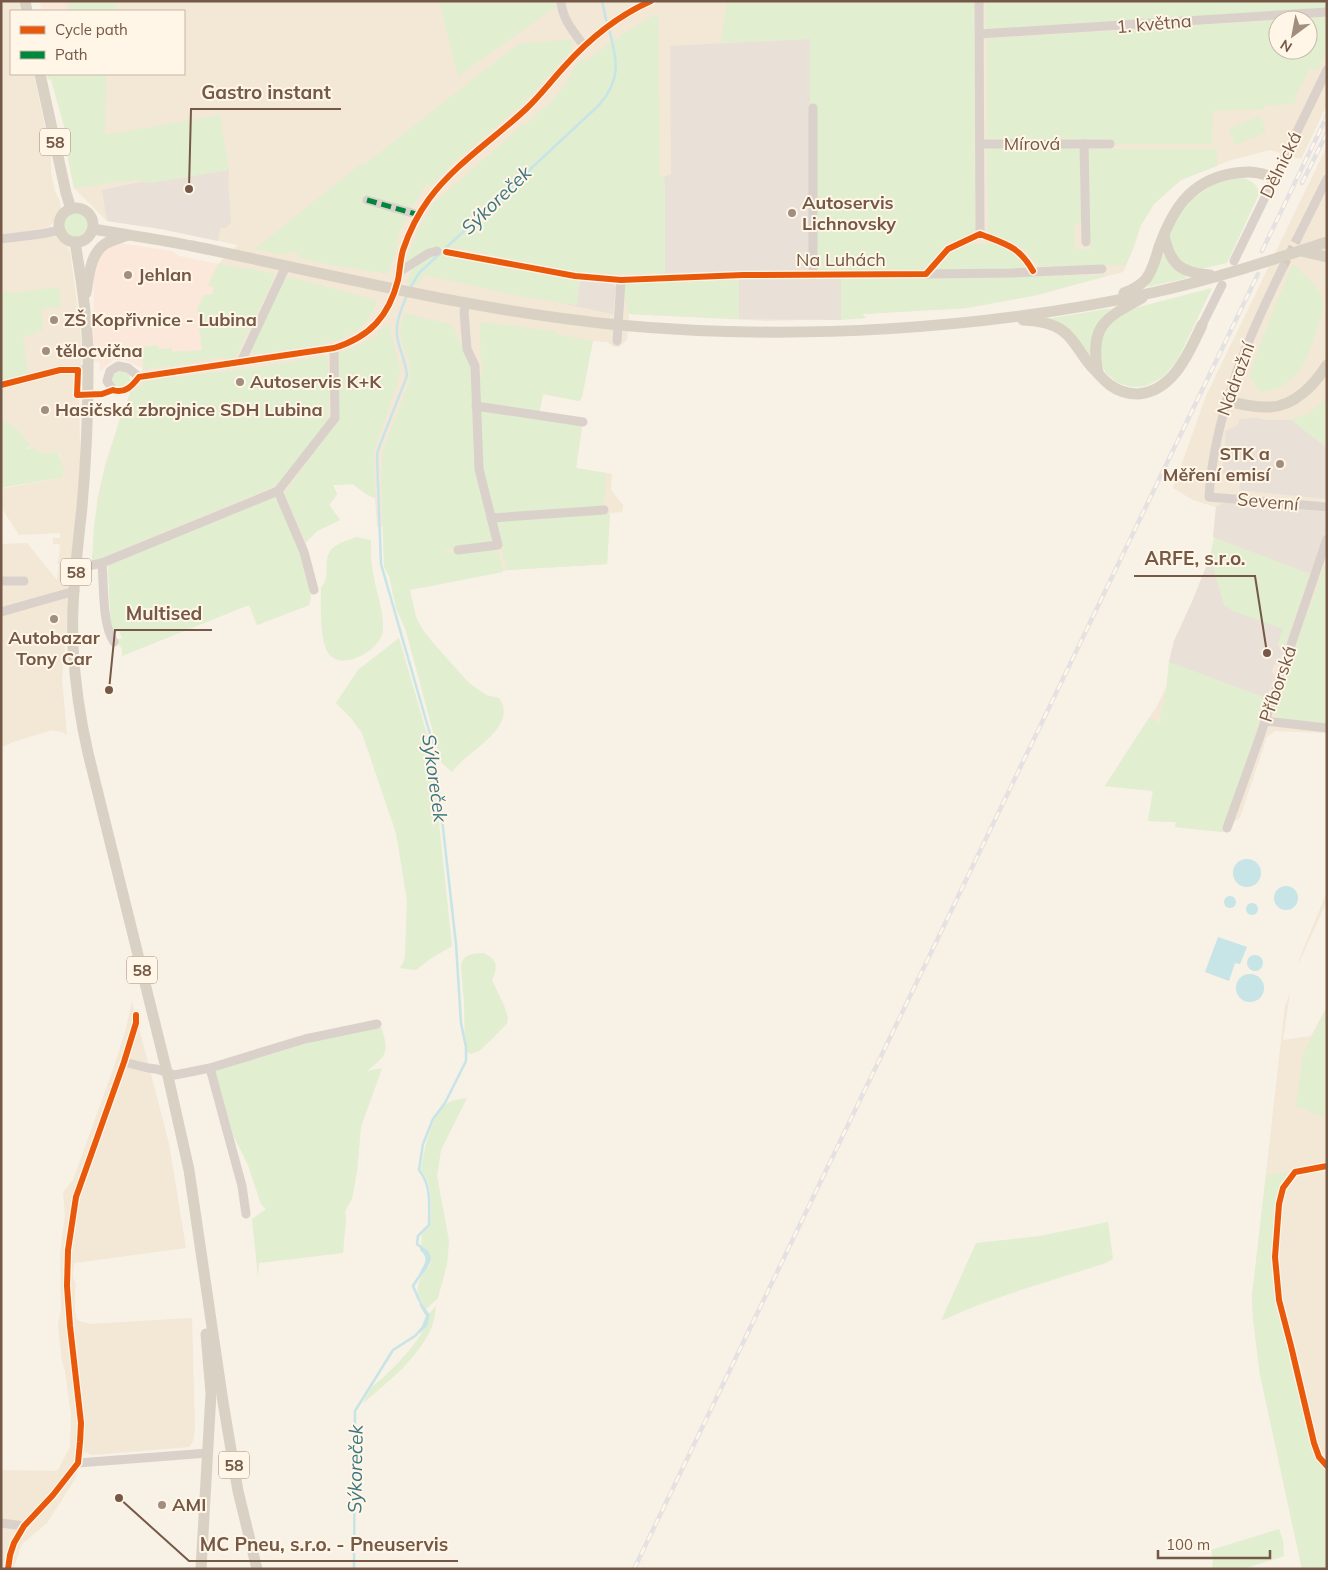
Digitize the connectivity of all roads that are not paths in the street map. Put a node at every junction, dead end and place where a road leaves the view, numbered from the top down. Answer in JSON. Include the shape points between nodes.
{"nodes":[{"id":1,"x":560,"y":1,"type":"edge"},
{"id":2,"x":651,"y":1,"type":"edge"},
{"id":3,"x":980,"y":1,"type":"edge"},
{"id":4,"x":1327,"y":12,"type":"edge"},
{"id":5,"x":980,"y":34,"type":"junction"},
{"id":6,"x":584,"y":46,"type":"junction"},
{"id":7,"x":1327,"y":70,"type":"edge"},
{"id":8,"x":40,"y":75,"type":"edge"},
{"id":9,"x":813,"y":108,"type":"dead end"},
{"id":10,"x":980,"y":144,"type":"junction"},
{"id":11,"x":1084,"y":144,"type":"junction"},
{"id":12,"x":1110,"y":144,"type":"dead end"},
{"id":13,"x":1274,"y":178,"type":"junction"},
{"id":14,"x":1327,"y":179,"type":"edge"},
{"id":15,"x":367,"y":200,"type":"dead end"},
{"id":16,"x":71,"y":209,"type":"junction"},
{"id":17,"x":419,"y":215,"type":"junction"},
{"id":18,"x":93,"y":228,"type":"junction"},
{"id":19,"x":60,"y":230,"type":"junction"},
{"id":20,"x":128,"y":234,"type":"junction"},
{"id":21,"x":980,"y":234,"type":"junction"},
{"id":22,"x":1164,"y":234,"type":"junction"},
{"id":23,"x":1,"y":239,"type":"edge"},
{"id":24,"x":1297,"y":239,"type":"tunnel mouth"},
{"id":25,"x":75,"y":242,"type":"junction"},
{"id":26,"x":1086,"y":242,"type":"dead end"},
{"id":27,"x":1327,"y":242,"type":"edge"},
{"id":28,"x":1300,"y":251,"type":"junction"},
{"id":29,"x":1327,"y":257,"type":"edge"},
{"id":30,"x":1234,"y":261,"type":"dead end"},
{"id":31,"x":286,"y":266,"type":"junction"},
{"id":32,"x":1283,"y":267,"type":"tunnel mouth"},
{"id":33,"x":1102,"y":268,"type":"dead end"},
{"id":34,"x":1033,"y":271,"type":"junction"},
{"id":35,"x":399,"y":272,"type":"junction"},
{"id":36,"x":926,"y":274,"type":"junction"},
{"id":37,"x":813,"y":275,"type":"junction"},
{"id":38,"x":621,"y":280,"type":"junction"},
{"id":39,"x":1221,"y":280,"type":"junction"},
{"id":40,"x":1152,"y":292,"type":"junction"},
{"id":41,"x":84,"y":302,"type":"junction"},
{"id":42,"x":1099,"y":303,"type":"junction"},
{"id":43,"x":466,"y":304,"type":"junction"},
{"id":44,"x":998,"y":318,"type":"junction"},
{"id":45,"x":1202,"y":324,"type":"joint"},
{"id":46,"x":618,"y":325,"type":"junction"},
{"id":47,"x":617,"y":341,"type":"dead end"},
{"id":48,"x":334,"y":348,"type":"junction"},
{"id":49,"x":241,"y":362,"type":"junction"},
{"id":50,"x":1327,"y":365,"type":"edge"},
{"id":51,"x":88,"y":370,"type":"junction"},
{"id":52,"x":1098,"y":373,"type":"junction"},
{"id":53,"x":139,"y":377,"type":"dead end"},
{"id":54,"x":1,"y":385,"type":"edge"},
{"id":55,"x":1227,"y":401,"type":"junction"},
{"id":56,"x":476,"y":406,"type":"junction"},
{"id":57,"x":583,"y":422,"type":"dead end"},
{"id":58,"x":278,"y":491,"type":"junction"},
{"id":59,"x":1209,"y":497,"type":"joint"},
{"id":60,"x":1327,"y":507,"type":"edge"},
{"id":61,"x":604,"y":510,"type":"dead end"},
{"id":62,"x":491,"y":518,"type":"junction"},
{"id":63,"x":1327,"y":539,"type":"edge"},
{"id":64,"x":458,"y":550,"type":"dead end"},
{"id":65,"x":102,"y":564,"type":"junction"},
{"id":66,"x":76,"y":566,"type":"junction"},
{"id":67,"x":1,"y":581,"type":"edge"},
{"id":68,"x":24,"y":582,"type":"dead end"},
{"id":69,"x":314,"y":590,"type":"dead end"},
{"id":70,"x":75,"y":591,"type":"junction"},
{"id":71,"x":1,"y":612,"type":"edge"},
{"id":72,"x":114,"y":642,"type":"dead end"},
{"id":73,"x":1265,"y":721,"type":"junction"},
{"id":74,"x":1327,"y":728,"type":"edge"},
{"id":75,"x":1227,"y":828,"type":"dead end"},
{"id":76,"x":136,"y":1015,"type":"dead end"},
{"id":77,"x":377,"y":1024,"type":"dead end"},
{"id":78,"x":124,"y":1062,"type":"junction"},
{"id":79,"x":210,"y":1068,"type":"junction"},
{"id":80,"x":167,"y":1072,"type":"junction"},
{"id":81,"x":1327,"y":1166,"type":"edge"},
{"id":82,"x":246,"y":1214,"type":"dead end"},
{"id":83,"x":196,"y":1215,"type":"junction"},
{"id":84,"x":208,"y":1453,"type":"junction"},
{"id":85,"x":78,"y":1463,"type":"junction"},
{"id":86,"x":1327,"y":1466,"type":"edge"},
{"id":87,"x":1,"y":1523,"type":"edge"},
{"id":88,"x":24,"y":1526,"type":"junction"},
{"id":89,"x":8,"y":1569,"type":"edge"},
{"id":90,"x":201,"y":1569,"type":"edge"},
{"id":91,"x":256,"y":1569,"type":"edge"}],
"edges":[{"from":1,"to":6,"type":"street","via":[[566,21]]},
{"from":2,"to":6,"type":"street","via":[[613,22]]},
{"from":3,"to":5,"type":"street"},
{"from":4,"to":5,"type":"street","name":"1. května"},
{"from":5,"to":10,"type":"street"},
{"from":6,"to":17,"type":"street","via":[[526,110],[445,180]]},
{"from":7,"to":13,"type":"street","name":"Dělnická"},
{"from":8,"to":16,"type":"main road","number":"58"},
{"from":9,"to":37,"type":"street","name":"Na Luhách"},
{"from":10,"to":11,"type":"street","name":"Mírová"},
{"from":10,"to":21,"type":"street"},
{"from":11,"to":12,"type":"street","name":"Mírová"},
{"from":11,"to":26,"type":"street","name":"Mírová"},
{"from":13,"to":22,"type":"main road","via":[[1248,171],[1226,174],[1206,182],[1179,205]]},
{"from":13,"to":30,"type":"street","name":"Dělnická"},
{"from":14,"to":24,"type":"street"},
{"from":15,"to":17,"type":"street"},
{"from":16,"to":18,"type":"main road","via":[[86,212]]},
{"from":16,"to":19,"type":"main road","via":[[62,216]]},
{"from":17,"to":35,"type":"street","via":[[406,241]]},
{"from":18,"to":20,"type":"main road"},
{"from":18,"to":25,"type":"main road","via":[[86,238]]},
{"from":19,"to":23,"type":"street"},
{"from":19,"to":25,"type":"main road"},
{"from":20,"to":31,"type":"main road"},
{"from":20,"to":41,"type":"main road","via":[[104,245],[94,256]]},
{"from":21,"to":34,"type":"street","via":[[1014,248],[1024,256]]},
{"from":21,"to":36,"type":"street","via":[[948,249]]},
{"from":22,"to":39,"type":"main road","via":[[1171,257],[1179,266]]},
{"from":22,"to":42,"type":"main road","via":[[1145,280],[1132,290]]},
{"from":25,"to":41,"type":"main road","number":"58"},
{"from":27,"to":28,"type":"main road"},
{"from":28,"to":29,"type":"main road"},
{"from":28,"to":39,"type":"main road"},
{"from":31,"to":43,"type":"main road"},
{"from":31,"to":49,"type":"street"},
{"from":32,"to":55,"type":"street","name":"Nádražní","via":[[1240,362]]},
{"from":33,"to":34,"type":"street","name":"Na Luhách"},
{"from":34,"to":36,"type":"street","name":"Na Luhách"},
{"from":35,"to":38,"type":"street","name":"Na Luhách","via":[[428,253],[442,251],[582,277]]},
{"from":35,"to":48,"type":"street","via":[[391,300],[378,322],[362,336]]},
{"from":36,"to":37,"type":"street","name":"Na Luhách"},
{"from":37,"to":38,"type":"street","name":"Na Luhách"},
{"from":38,"to":46,"type":"street"},
{"from":39,"to":40,"type":"main road"},
{"from":39,"to":45,"type":"street"},
{"from":40,"to":42,"type":"main road"},
{"from":40,"to":52,"type":"main road","via":[[1115,312],[1103,324],[1095,343]]},
{"from":41,"to":51,"type":"main road","number":"58"},
{"from":42,"to":44,"type":"main road"},
{"from":43,"to":46,"type":"main road"},
{"from":43,"to":56,"type":"street","via":[[466,340],[475,366]]},
{"from":44,"to":46,"type":"main road","via":[[828,331],[699,331]]},
{"from":44,"to":52,"type":"main road","via":[[1033,320],[1058,328],[1071,338]]},
{"from":45,"to":52,"type":"main road","via":[[1178,369],[1153,390],[1125,393]]},
{"from":46,"to":47,"type":"street"},
{"from":48,"to":49,"type":"street"},
{"from":48,"to":58,"type":"street","via":[[335,418]]},
{"from":49,"to":53,"type":"street"},
{"from":50,"to":55,"type":"main road","via":[[1312,385],[1285,404],[1268,408]]},
{"from":51,"to":54,"type":"street","via":[[60,370]]},
{"from":51,"to":66,"type":"main road","number":"58"},
{"from":55,"to":59,"type":"street","name":"Nádražní","via":[[1216,446]]},
{"from":56,"to":57,"type":"street"},
{"from":56,"to":62,"type":"street","via":[[479,469]]},
{"from":58,"to":65,"type":"street"},
{"from":58,"to":69,"type":"street","via":[[304,552]]},
{"from":59,"to":60,"type":"street","name":"Severní"},
{"from":61,"to":62,"type":"street"},
{"from":62,"to":64,"type":"street","via":[[498,545]]},
{"from":63,"to":73,"type":"street","name":"Příborská"},
{"from":65,"to":66,"type":"street"},
{"from":65,"to":72,"type":"street","via":[[106,624]]},
{"from":66,"to":70,"type":"main road","number":"58"},
{"from":67,"to":68,"type":"street"},
{"from":70,"to":71,"type":"street"},
{"from":70,"to":80,"type":"main road","number":"58","via":[[73,646],[80,714]]},
{"from":73,"to":74,"type":"street"},
{"from":73,"to":75,"type":"street","name":"Příborská"},
{"from":76,"to":78,"type":"street"},
{"from":77,"to":79,"type":"street","via":[[305,1038]]},
{"from":78,"to":80,"type":"street"},
{"from":78,"to":85,"type":"street","via":[[76,1197],[68,1250],[67,1286],[80,1422]]},
{"from":79,"to":80,"type":"street","via":[[175,1075]]},
{"from":79,"to":82,"type":"street","via":[[242,1186]]},
{"from":80,"to":83,"type":"main road","number":"58"},
{"from":81,"to":86,"type":"street","via":[[1295,1172],[1283,1188],[1275,1257],[1279,1300],[1314,1443]]},
{"from":83,"to":84,"type":"main road","via":[[210,1393]]},
{"from":83,"to":91,"type":"main road","number":"58","via":[[236,1481]]},
{"from":84,"to":85,"type":"street"},
{"from":84,"to":90,"type":"main road"},
{"from":85,"to":88,"type":"street"},
{"from":87,"to":88,"type":"street"},
{"from":88,"to":89,"type":"street","via":[[14,1543]]}]}
